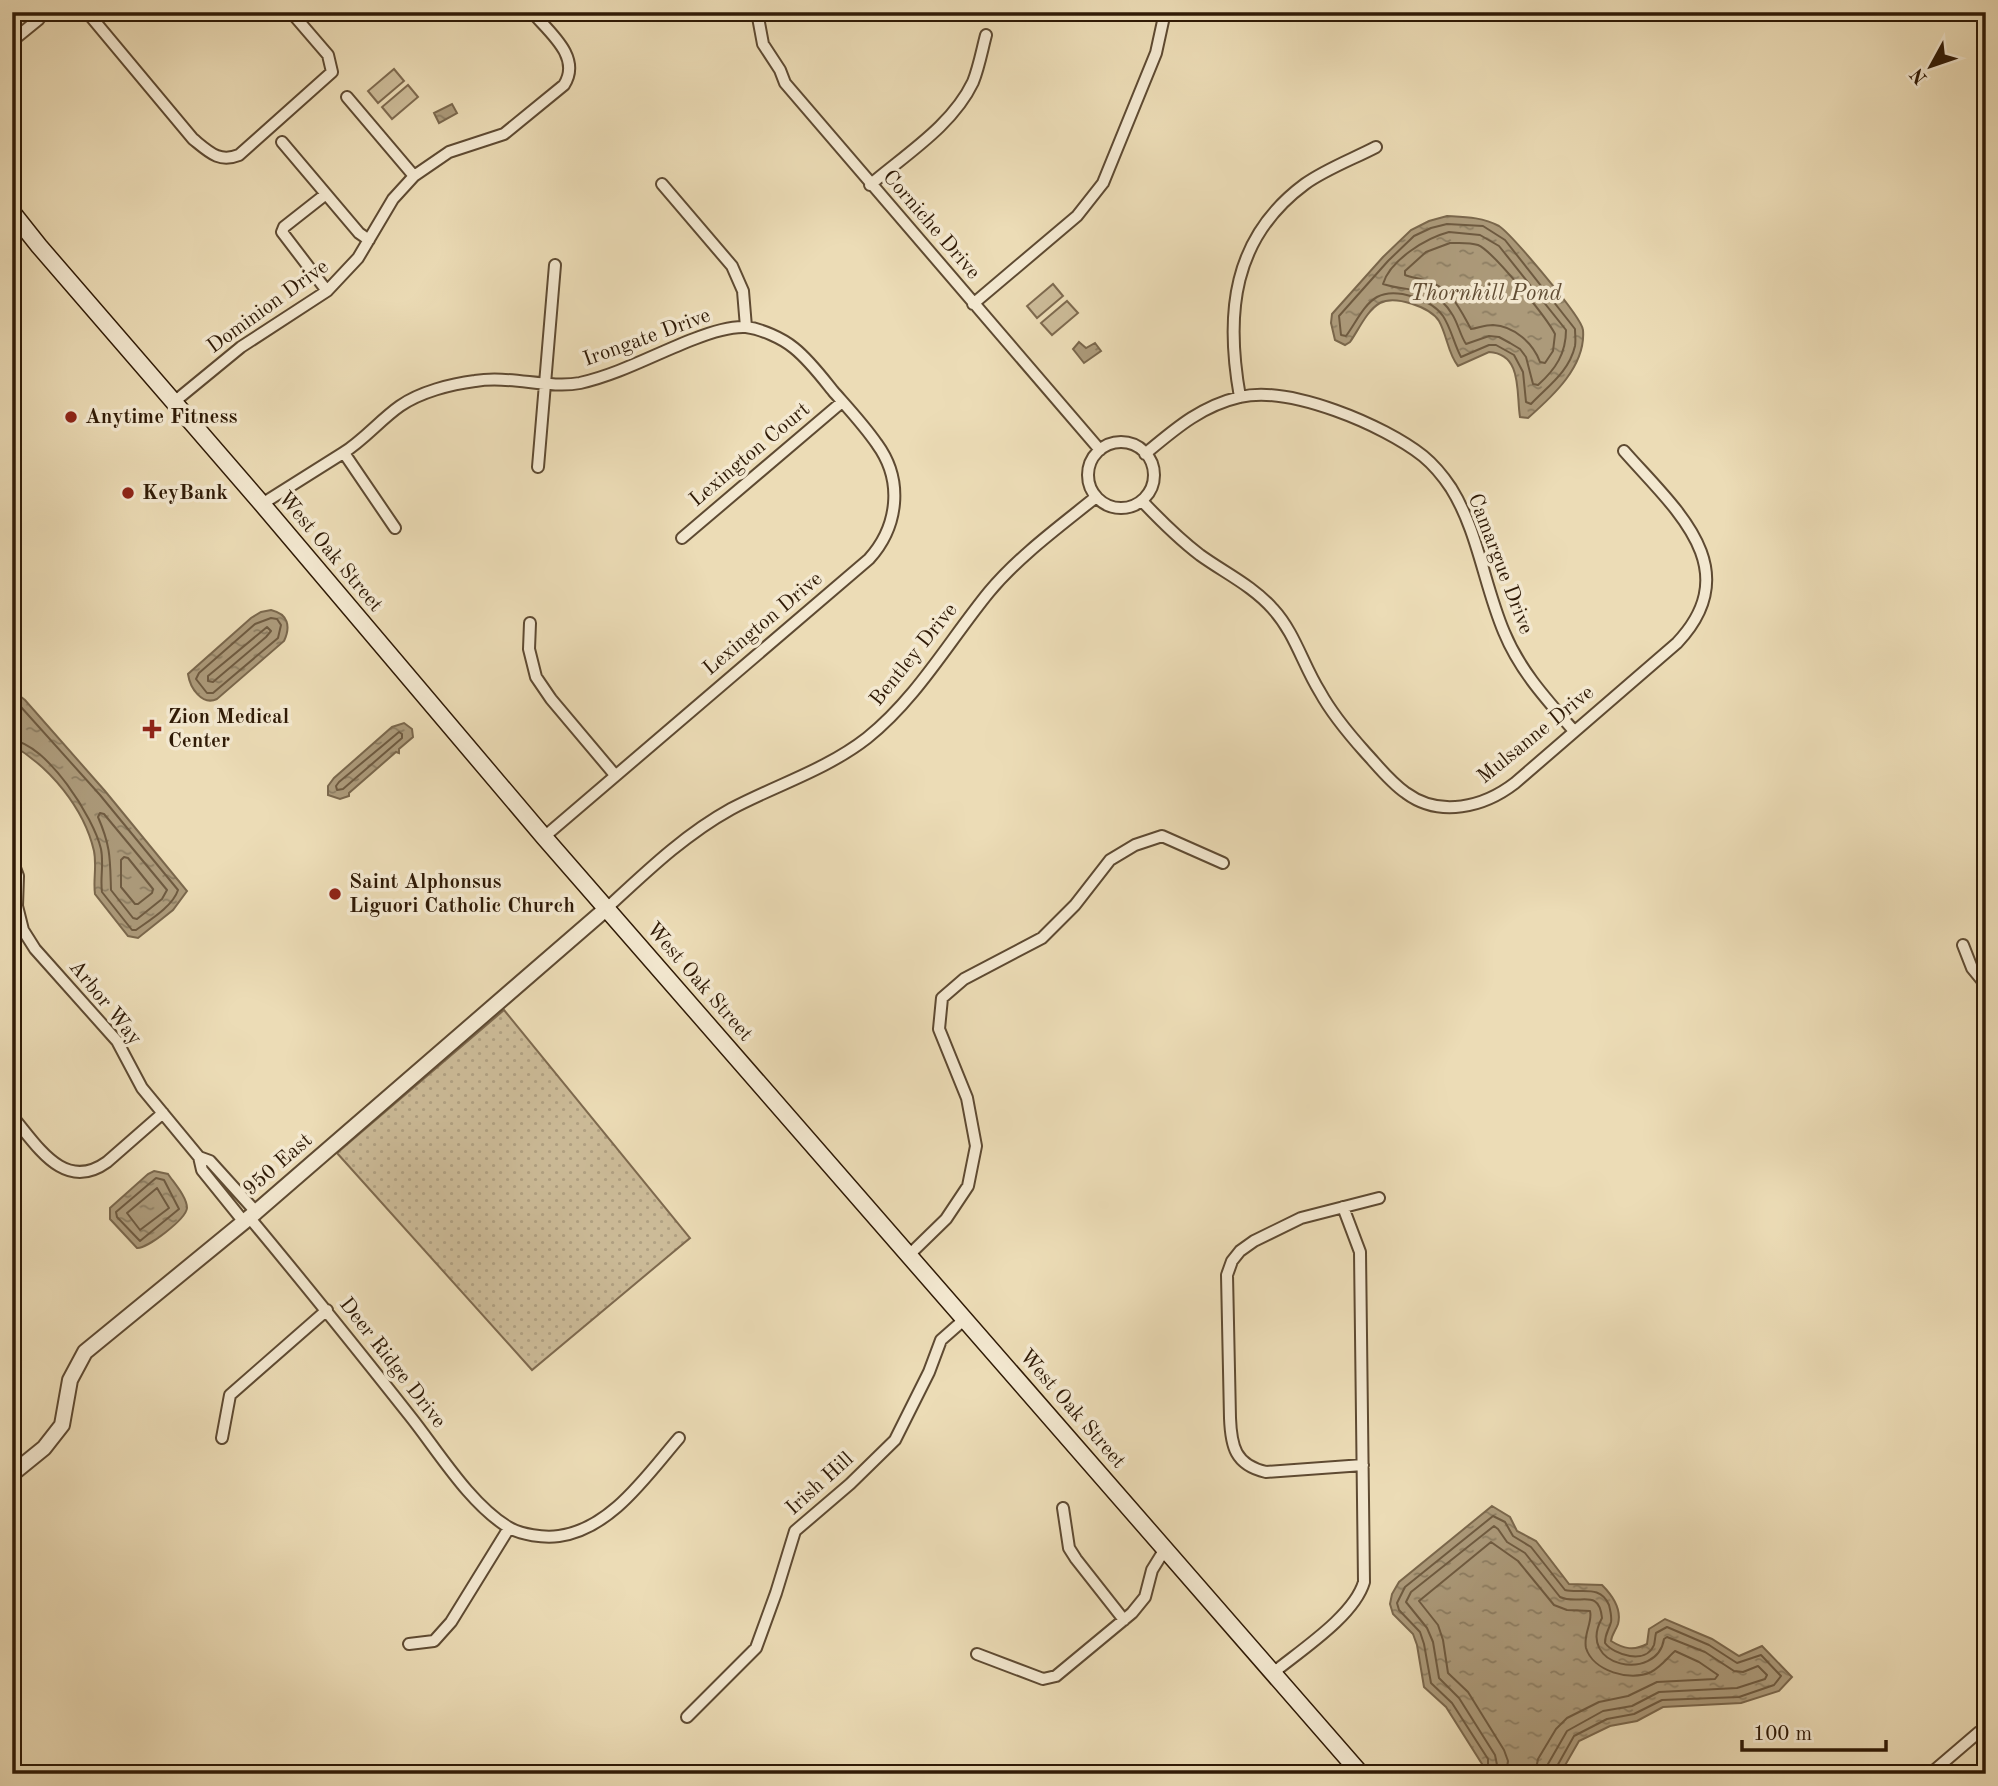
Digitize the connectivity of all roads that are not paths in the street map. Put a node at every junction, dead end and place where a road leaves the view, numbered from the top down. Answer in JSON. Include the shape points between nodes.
{"nodes":[{"id":1,"x":88,"y":12,"type":"edge"},
{"id":2,"x":291,"y":12,"type":"edge"},
{"id":3,"x":532,"y":12,"type":"edge"},
{"id":4,"x":757,"y":12,"type":"edge"},
{"id":5,"x":1165,"y":12,"type":"edge"},
{"id":6,"x":39,"y":19,"type":"dead end"},
{"id":7,"x":986,"y":35,"type":"dead end"},
{"id":8,"x":12,"y":41,"type":"edge"},
{"id":9,"x":347,"y":97,"type":"dead end"},
{"id":10,"x":282,"y":142,"type":"dead end"},
{"id":11,"x":1376,"y":147,"type":"dead end"},
{"id":12,"x":414,"y":176,"type":"junction"},
{"id":13,"x":662,"y":184,"type":"dead end"},
{"id":14,"x":870,"y":185,"type":"junction"},
{"id":15,"x":326,"y":194,"type":"junction"},
{"id":16,"x":12,"y":212,"type":"edge"},
{"id":17,"x":369,"y":240,"type":"junction"},
{"id":18,"x":555,"y":265,"type":"dead end"},
{"id":19,"x":327,"y":291,"type":"junction"},
{"id":20,"x":973,"y":304,"type":"junction"},
{"id":21,"x":746,"y":327,"type":"junction"},
{"id":22,"x":546,"y":382,"type":"junction"},
{"id":23,"x":1240,"y":397,"type":"junction"},
{"id":24,"x":174,"y":402,"type":"junction"},
{"id":25,"x":842,"y":402,"type":"junction"},
{"id":26,"x":1100,"y":450,"type":"junction"},
{"id":27,"x":1624,"y":451,"type":"dead end"},
{"id":28,"x":344,"y":453,"type":"junction"},
{"id":29,"x":1145,"y":454,"type":"junction"},
{"id":30,"x":538,"y":467,"type":"dead end"},
{"id":31,"x":1096,"y":497,"type":"junction"},
{"id":32,"x":1142,"y":500,"type":"junction"},
{"id":33,"x":262,"y":504,"type":"junction"},
{"id":34,"x":395,"y":528,"type":"dead end"},
{"id":35,"x":682,"y":538,"type":"dead end"},
{"id":36,"x":530,"y":623,"type":"dead end"},
{"id":37,"x":1574,"y":731,"type":"junction"},
{"id":38,"x":615,"y":775,"type":"junction"},
{"id":39,"x":544,"y":837,"type":"junction"},
{"id":40,"x":12,"y":860,"type":"edge"},
{"id":41,"x":1223,"y":863,"type":"dead end"},
{"id":42,"x":607,"y":908,"type":"junction"},
{"id":43,"x":1963,"y":945,"type":"dead end"},
{"id":44,"x":1986,"y":985,"type":"edge"},
{"id":45,"x":163,"y":1113,"type":"junction"},
{"id":46,"x":12,"y":1116,"type":"edge"},
{"id":47,"x":1379,"y":1198,"type":"dead end"},
{"id":48,"x":1343,"y":1207,"type":"junction"},
{"id":49,"x":250,"y":1217,"type":"junction"},
{"id":50,"x":908,"y":1256,"type":"junction"},
{"id":51,"x":327,"y":1310,"type":"junction"},
{"id":52,"x":966,"y":1318,"type":"junction"},
{"id":53,"x":222,"y":1438,"type":"dead end"},
{"id":54,"x":680,"y":1438,"type":"dead end"},
{"id":55,"x":1363,"y":1465,"type":"junction"},
{"id":56,"x":12,"y":1474,"type":"edge"},
{"id":57,"x":1063,"y":1508,"type":"dead end"},
{"id":58,"x":509,"y":1528,"type":"junction"},
{"id":59,"x":1165,"y":1549,"type":"junction"},
{"id":60,"x":1124,"y":1620,"type":"junction"},
{"id":61,"x":409,"y":1644,"type":"dead end"},
{"id":62,"x":977,"y":1654,"type":"dead end"},
{"id":63,"x":1273,"y":1673,"type":"junction"},
{"id":64,"x":687,"y":1717,"type":"dead end"},
{"id":65,"x":1979,"y":1732,"type":"dead end"},
{"id":66,"x":1361,"y":1774,"type":"edge"},
{"id":67,"x":1930,"y":1774,"type":"edge"}],
"edges":[{"from":1,"to":2,"type":"street","via":[[193,139],[214,157],[231,158],[330,75],[332,67],[324,49]]},
{"from":3,"to":12,"type":"street","name":"Dominion Drive","via":[[567,51],[569,78],[564,85],[504,134],[450,152]]},
{"from":4,"to":14,"type":"street","name":"Corniche Drive","via":[[763,44],[785,83]]},
{"from":5,"to":20,"type":"street","via":[[1156,53],[1102,183],[1077,216]]},
{"from":6,"to":8,"type":"street"},
{"from":7,"to":14,"type":"street","via":[[963,100],[949,118]]},
{"from":9,"to":12,"type":"street"},
{"from":10,"to":15,"type":"street"},
{"from":11,"to":23,"type":"street","via":[[1306,183],[1281,205],[1251,247],[1241,271],[1232,320]]},
{"from":12,"to":17,"type":"street","name":"Dominion Drive","via":[[393,199]]},
{"from":13,"to":21,"type":"street","via":[[732,266],[743,291]]},
{"from":14,"to":20,"type":"street","name":"Corniche Drive"},
{"from":15,"to":17,"type":"street"},
{"from":15,"to":19,"type":"street","via":[[282,232]]},
{"from":16,"to":24,"type":"main road","name":"West Oak Street"},
{"from":17,"to":19,"type":"street","name":"Dominion Drive"},
{"from":18,"to":22,"type":"street"},
{"from":19,"to":24,"type":"street","name":"Dominion Drive","via":[[242,348]]},
{"from":20,"to":26,"type":"street","name":"Corniche Drive"},
{"from":21,"to":22,"type":"street","name":"Irongate Drive","via":[[695,339],[601,377],[566,385]]},
{"from":21,"to":25,"type":"street","via":[[792,346]]},
{"from":22,"to":28,"type":"street","name":"Irongate Drive","via":[[478,380],[424,394],[401,405]]},
{"from":22,"to":30,"type":"street"},
{"from":23,"to":29,"type":"street","name":"Camargue Drive","via":[[1194,414]]},
{"from":23,"to":37,"type":"street","name":"Camargue Drive","via":[[1284,396],[1315,403],[1389,434],[1439,472],[1464,513],[1498,619],[1518,661]]},
{"from":24,"to":33,"type":"main road","name":"West Oak Street"},
{"from":25,"to":35,"type":"street","name":"Lexington Court"},
{"from":25,"to":38,"type":"street","name":"Lexington Drive","via":[[876,442],[891,470],[894,509],[881,545]]},
{"from":26,"to":29,"type":"street","via":[[1123,442]]},
{"from":26,"to":31,"type":"street","via":[[1088,475]]},
{"from":27,"to":37,"type":"street","name":"Mulsanne Drive","via":[[1691,528],[1705,562],[1705,592],[1695,621],[1677,643]]},
{"from":28,"to":33,"type":"street","name":"Irongate Drive"},
{"from":28,"to":34,"type":"street"},
{"from":29,"to":32,"type":"street","via":[[1152,464],[1153,482]]},
{"from":31,"to":32,"type":"street","via":[[1118,508]]},
{"from":31,"to":42,"type":"street","name":"Bentley Drive","via":[[991,590],[909,697],[866,738],[683,839]]},
{"from":32,"to":37,"type":"street","name":"Mulsanne Drive","via":[[1178,537],[1266,601],[1290,632],[1317,689],[1342,726],[1387,776],[1420,802],[1458,808],[1486,801],[1515,783]]},
{"from":33,"to":39,"type":"main road","name":"West Oak Street"},
{"from":36,"to":38,"type":"street","via":[[529,649],[536,677]]},
{"from":38,"to":39,"type":"street","name":"Lexington Drive"},
{"from":39,"to":42,"type":"main road","name":"West Oak Street"},
{"from":40,"to":45,"type":"street","name":"Arbor Way","via":[[23,930],[117,1041],[142,1088]]},
{"from":41,"to":50,"type":"street","via":[[1163,836],[1135,845],[1110,860],[1042,938],[964,979],[942,998],[939,1029],[967,1098],[976,1146],[968,1186],[946,1219]]},
{"from":42,"to":49,"type":"street","name":"950 East"},
{"from":42,"to":50,"type":"main road","name":"West Oak Street"},
{"from":43,"to":44,"type":"street","via":[[1972,968]]},
{"from":45,"to":46,"type":"street","via":[[98,1169],[86,1172],[53,1164]]},
{"from":45,"to":49,"type":"street","name":"Arbor Way","via":[[199,1157],[202,1170]]},
{"from":47,"to":48,"type":"street"},
{"from":48,"to":55,"type":"street","via":[[1360,1252]]},
{"from":48,"to":55,"type":"street","via":[[1301,1218],[1265,1235],[1232,1261],[1227,1275],[1231,1439],[1235,1451],[1254,1470]]},
{"from":49,"to":51,"type":"street","name":"Deer Ridge Drive"},
{"from":49,"to":56,"type":"street","name":"950 East","via":[[85,1352],[70,1380],[62,1425],[44,1448]]},
{"from":50,"to":52,"type":"main road","name":"West Oak Street"},
{"from":51,"to":53,"type":"street","via":[[230,1395]]},
{"from":51,"to":58,"type":"street","name":"Deer Ridge Drive","via":[[476,1500]]},
{"from":52,"to":59,"type":"main road","name":"West Oak Street"},
{"from":52,"to":64,"type":"street","name":"Irish Hill","via":[[941,1340],[895,1440],[795,1531],[756,1648]]},
{"from":54,"to":58,"type":"street","via":[[610,1515],[588,1528],[536,1536]]},
{"from":55,"to":63,"type":"street","via":[[1364,1582],[1360,1594],[1350,1608]]},
{"from":57,"to":60,"type":"street","via":[[1069,1548]]},
{"from":58,"to":61,"type":"street","via":[[451,1622],[434,1640]]},
{"from":59,"to":60,"type":"street","via":[[1152,1570],[1145,1597]]},
{"from":59,"to":63,"type":"main road","name":"West Oak Street"},
{"from":60,"to":62,"type":"street","via":[[1056,1676],[1043,1679]]},
{"from":63,"to":66,"type":"main road","name":"West Oak Street"},
{"from":65,"to":67,"type":"street"}]}
